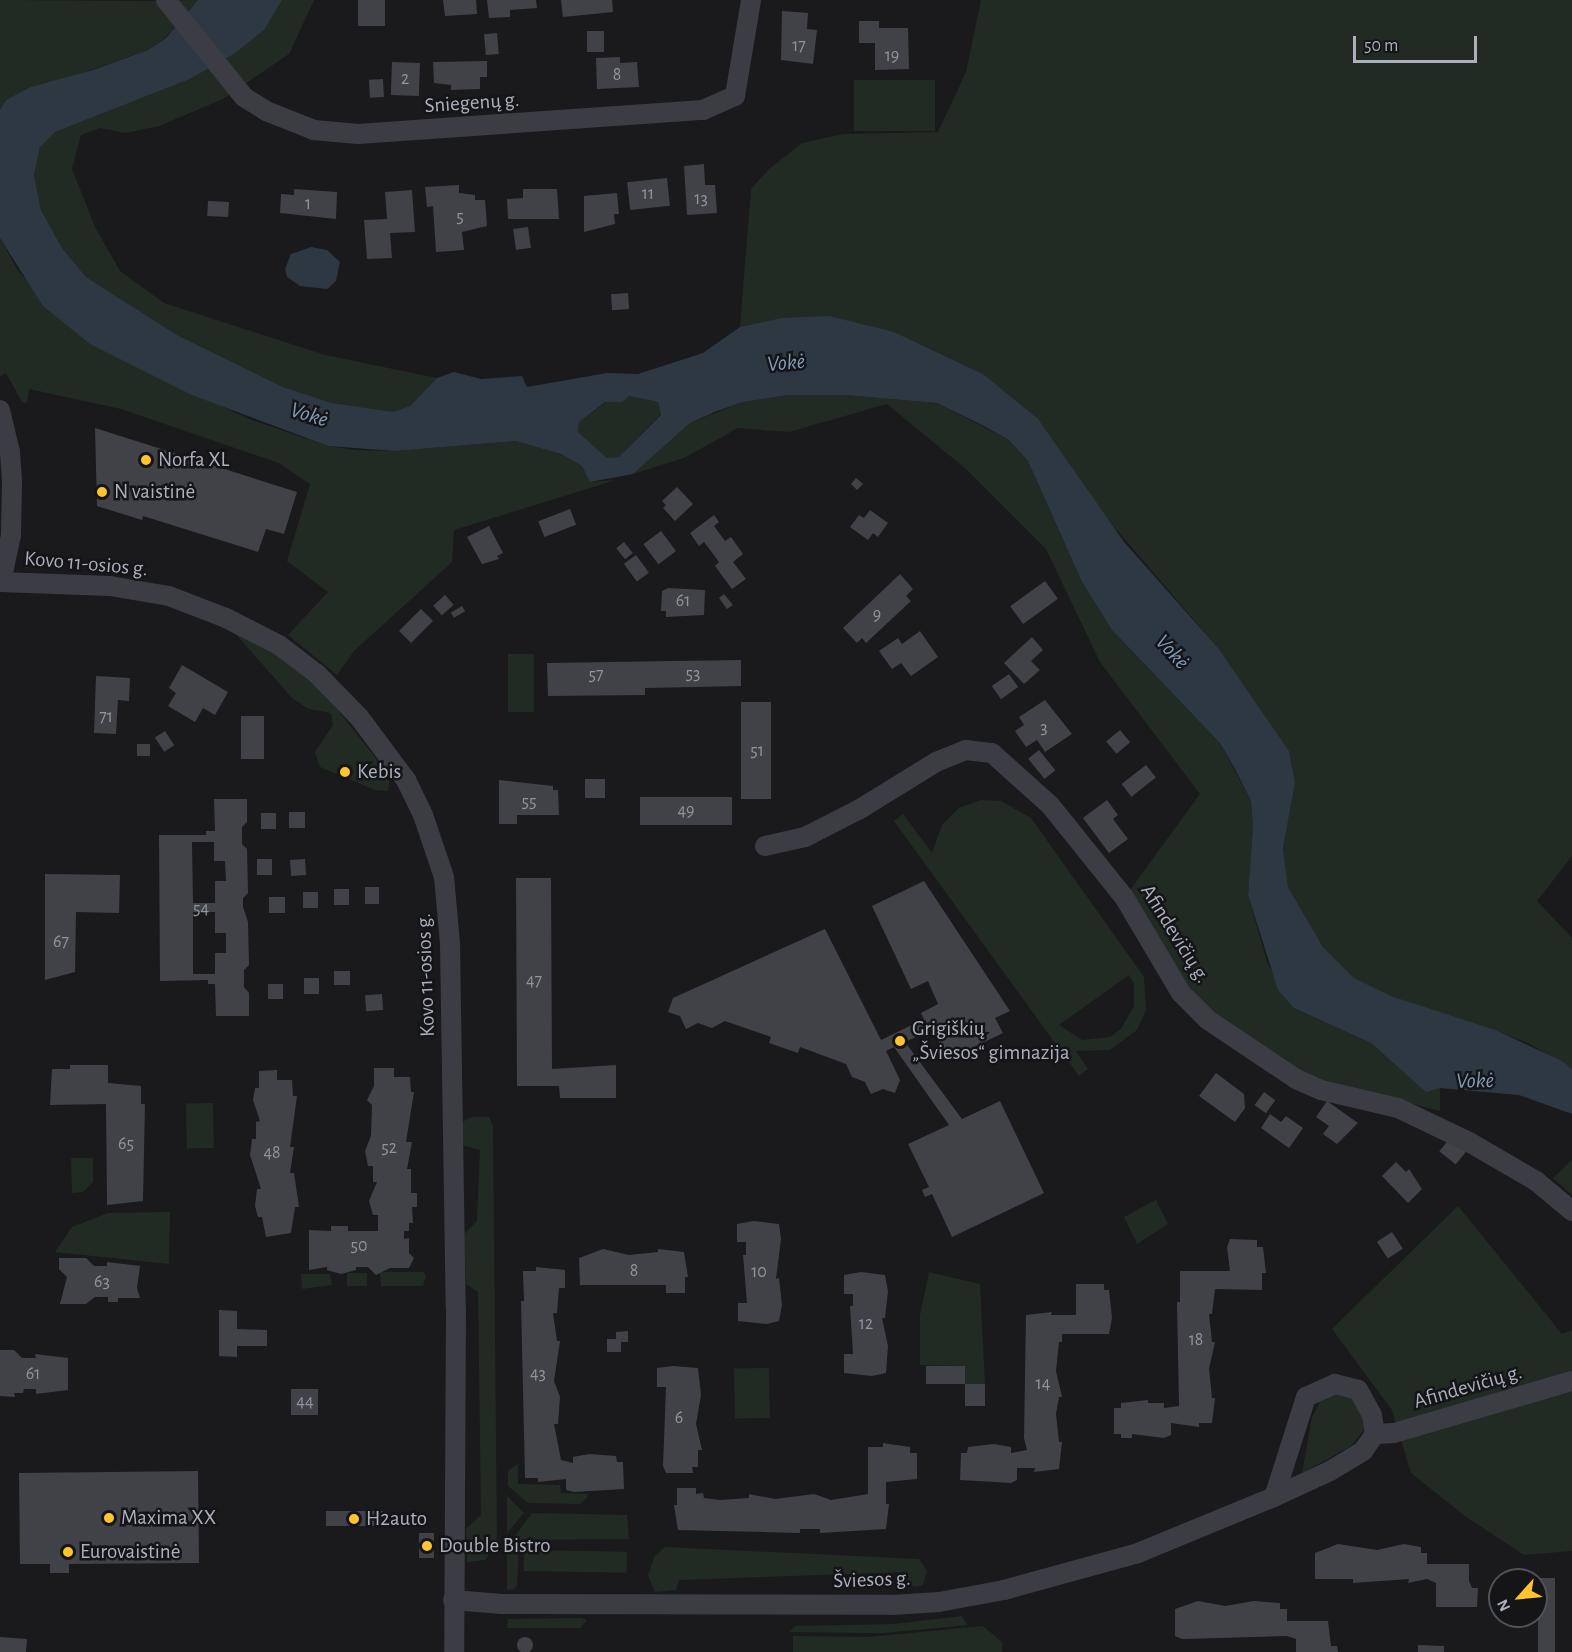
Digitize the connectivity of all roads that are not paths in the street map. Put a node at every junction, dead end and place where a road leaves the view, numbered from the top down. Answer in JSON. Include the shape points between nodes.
{"nodes":[{"id":1,"x":166,"y":0,"type":"edge"},
{"id":2,"x":751,"y":0,"type":"edge"},
{"id":3,"x":0,"y":410,"type":"edge"},
{"id":4,"x":0,"y":582,"type":"edge"},
{"id":5,"x":765,"y":846,"type":"dead end"},
{"id":6,"x":1572,"y":1211,"type":"edge"},
{"id":7,"x":1572,"y":1381,"type":"edge"},
{"id":8,"x":1375,"y":1434,"type":"junction"},
{"id":9,"x":1274,"y":1497,"type":"junction"},
{"id":10,"x":453,"y":1600,"type":"junction"},
{"id":11,"x":454,"y":1652,"type":"edge"}],
"edges":[{"from":1,"to":2,"type":"street","name":"Sniegenų g.","via":[[244,96],[284,119],[314,130],[358,134],[704,110],[735,96]]},
{"from":3,"to":4,"type":"street","via":[[12,482],[11,535]]},
{"from":4,"to":10,"type":"street","name":"Kovo 11-osios g.","via":[[110,586],[169,596],[226,618],[279,645],[317,674],[359,717],[406,780],[423,815],[444,877],[450,943],[456,1308]]},
{"from":5,"to":6,"type":"street","name":"Afindevičių g.","via":[[805,837],[860,809],[936,762],[966,750],[992,753],[1024,778],[1056,812],[1124,897],[1181,993],[1208,1020],[1296,1079],[1321,1090],[1398,1108],[1469,1142],[1536,1181]]},
{"from":7,"to":8,"type":"street","name":"Afindevičių g.","via":[[1394,1433]]},
{"from":8,"to":9,"type":"street","name":"Šviesos g.","via":[[1363,1451]]},
{"from":8,"to":9,"type":"street","via":[[1372,1414],[1358,1390],[1335,1384],[1306,1397]]},
{"from":9,"to":10,"type":"street","name":"Šviesos g.","via":[[1106,1564],[939,1602],[778,1606],[502,1604]]},
{"from":10,"to":11,"type":"street","name":"Kovo 11-osios g."}]}
